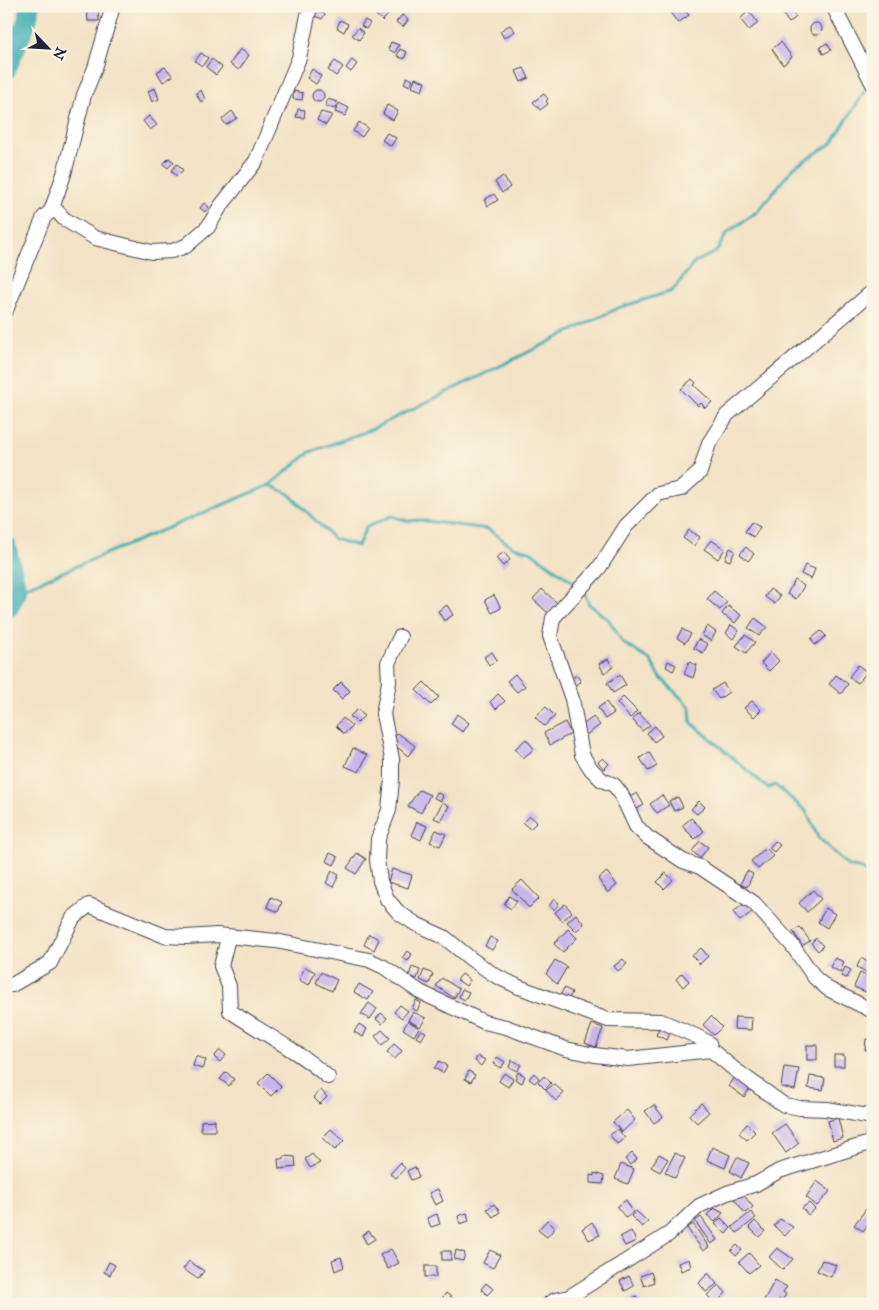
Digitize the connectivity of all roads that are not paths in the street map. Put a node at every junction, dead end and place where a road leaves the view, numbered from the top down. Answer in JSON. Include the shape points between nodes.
{"nodes":[{"id":1,"x":113,"y":6,"type":"edge"},
{"id":2,"x":310,"y":6,"type":"edge"},
{"id":3,"x":834,"y":6,"type":"edge"},
{"id":4,"x":873,"y":84,"type":"edge"},
{"id":5,"x":51,"y":211,"type":"junction"},
{"id":6,"x":872,"y":293,"type":"edge"},
{"id":7,"x":6,"y":310,"type":"edge"},
{"id":8,"x":400,"y":637,"type":"dead end"},
{"id":9,"x":228,"y":938,"type":"junction"},
{"id":10,"x":6,"y":985,"type":"edge"},
{"id":11,"x":873,"y":1010,"type":"edge"},
{"id":12,"x":711,"y":1050,"type":"junction"},
{"id":13,"x":328,"y":1077,"type":"dead end"},
{"id":14,"x":873,"y":1117,"type":"edge"},
{"id":15,"x":873,"y":1142,"type":"edge"},
{"id":16,"x":549,"y":1304,"type":"edge"}],
"edges":[{"from":1,"to":5,"type":"street"},
{"from":2,"to":5,"type":"street","via":[[299,58],[256,161],[208,227],[186,246],[172,252],[132,248],[95,238],[57,211]]},
{"from":3,"to":4,"type":"street"},
{"from":5,"to":7,"type":"street","via":[[44,217]]},
{"from":6,"to":11,"type":"street","via":[[726,415],[710,443],[700,472],[681,489],[658,494],[626,526],[599,568],[553,618],[550,636],[572,699],[582,755],[591,770],[614,785],[621,794],[636,826],[647,838],[683,862],[700,867],[754,903],[792,945],[815,978],[828,989]]},
{"from":8,"to":12,"type":"street","via":[[388,663],[389,682],[383,714],[392,759],[392,780],[389,810],[378,839],[377,860],[387,899],[399,913],[444,937],[496,976],[608,1020],[661,1021],[709,1043]]},
{"from":9,"to":10,"type":"street","via":[[218,935],[165,936],[89,905],[73,918],[50,963],[12,985]]},
{"from":9,"to":12,"type":"street","via":[[284,942],[369,960],[420,992],[484,1022],[595,1055],[628,1059]]},
{"from":9,"to":13,"type":"street","via":[[221,966],[229,986],[230,1010],[302,1055]]},
{"from":12,"to":14,"type":"street","via":[[784,1105]]},
{"from":15,"to":16,"type":"street","via":[[778,1171],[756,1184],[699,1206],[669,1234],[569,1297]]}]}
